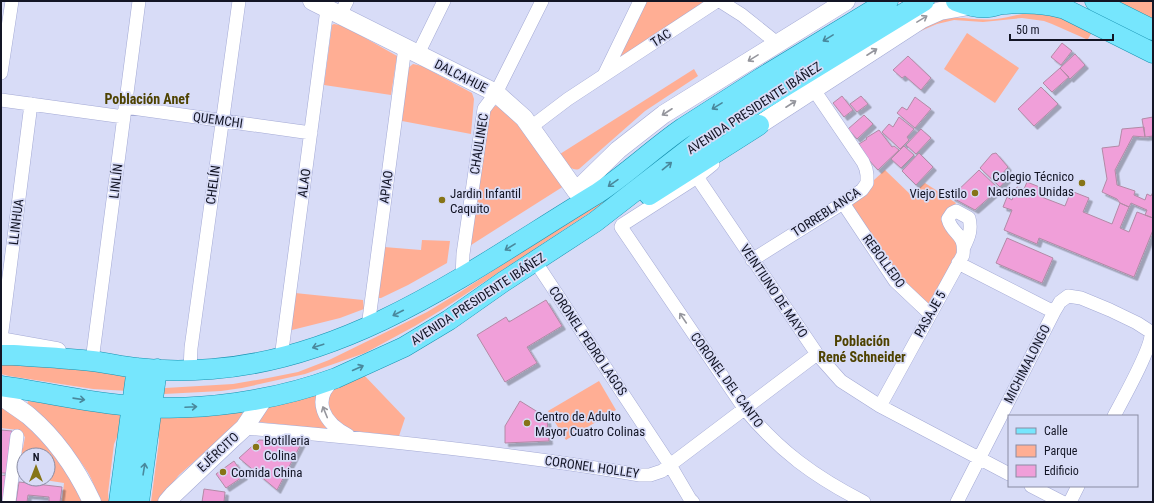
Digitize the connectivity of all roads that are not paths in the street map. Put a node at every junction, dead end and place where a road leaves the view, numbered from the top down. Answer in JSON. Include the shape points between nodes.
{"nodes":[{"id":1,"x":12,"y":1,"type":"edge"},
{"id":2,"x":139,"y":1,"type":"edge"},
{"id":3,"x":240,"y":1,"type":"edge"},
{"id":4,"x":444,"y":1,"type":"edge"},
{"id":5,"x":542,"y":1,"type":"edge"},
{"id":6,"x":640,"y":1,"type":"edge"},
{"id":7,"x":719,"y":1,"type":"edge"},
{"id":8,"x":846,"y":1,"type":"edge"},
{"id":9,"x":888,"y":1,"type":"edge"},
{"id":10,"x":924,"y":1,"type":"edge"},
{"id":11,"x":1095,"y":1,"type":"edge"},
{"id":12,"x":1009,"y":2,"type":"edge"},
{"id":13,"x":962,"y":3,"type":"edge"},
{"id":14,"x":332,"y":6,"type":"edge"},
{"id":15,"x":866,"y":26,"type":"junction"},
{"id":16,"x":1153,"y":30,"type":"edge"},
{"id":17,"x":777,"y":43,"type":"junction"},
{"id":18,"x":411,"y":51,"type":"junction"},
{"id":19,"x":1153,"y":53,"type":"edge"},
{"id":20,"x":1,"y":73,"type":"edge"},
{"id":21,"x":604,"y":75,"type":"junction"},
{"id":22,"x":814,"y":90,"type":"junction"},
{"id":23,"x":496,"y":93,"type":"junction"},
{"id":24,"x":1,"y":100,"type":"edge"},
{"id":25,"x":31,"y":104,"type":"junction"},
{"id":26,"x":125,"y":112,"type":"junction"},
{"id":27,"x":222,"y":121,"type":"junction"},
{"id":28,"x":759,"y":125,"type":"junction"},
{"id":29,"x":531,"y":127,"type":"junction"},
{"id":30,"x":311,"y":133,"type":"junction"},
{"id":31,"x":696,"y":177,"type":"junction"},
{"id":32,"x":576,"y":192,"type":"junction"},
{"id":33,"x":843,"y":203,"type":"junction"},
{"id":34,"x":553,"y":220,"type":"junction"},
{"id":35,"x":595,"y":222,"type":"junction"},
{"id":36,"x":621,"y":226,"type":"joint"},
{"id":37,"x":964,"y":247,"type":"dead end"},
{"id":38,"x":752,"y":260,"type":"junction"},
{"id":39,"x":535,"y":261,"type":"junction"},
{"id":40,"x":958,"y":263,"type":"junction"},
{"id":41,"x":462,"y":278,"type":"junction"},
{"id":42,"x":1054,"y":312,"type":"junction"},
{"id":43,"x":930,"y":314,"type":"junction"},
{"id":44,"x":368,"y":327,"type":"junction"},
{"id":45,"x":1,"y":340,"type":"edge"},
{"id":46,"x":817,"y":354,"type":"junction"},
{"id":47,"x":1,"y":355,"type":"edge"},
{"id":48,"x":281,"y":358,"type":"junction"},
{"id":49,"x":92,"y":361,"type":"junction"},
{"id":50,"x":137,"y":368,"type":"junction"},
{"id":51,"x":157,"y":369,"type":"junction"},
{"id":52,"x":190,"y":370,"type":"junction"},
{"id":53,"x":336,"y":378,"type":"junction"},
{"id":54,"x":2,"y":389,"type":"edge"},
{"id":55,"x":264,"y":398,"type":"junction"},
{"id":56,"x":132,"y":406,"type":"junction"},
{"id":57,"x":880,"y":406,"type":"junction"},
{"id":58,"x":152,"y":407,"type":"junction"},
{"id":59,"x":744,"y":408,"type":"junction"},
{"id":60,"x":1115,"y":415,"type":"edge"},
{"id":61,"x":244,"y":428,"type":"junction"},
{"id":62,"x":17,"y":436,"type":"dead end"},
{"id":63,"x":353,"y":437,"type":"junction"},
{"id":64,"x":979,"y":459,"type":"junction"},
{"id":65,"x":670,"y":465,"type":"junction"},
{"id":66,"x":1008,"y":474,"type":"edge"},
{"id":67,"x":1033,"y":487,"type":"edge"},
{"id":68,"x":1078,"y":487,"type":"edge"},
{"id":69,"x":9,"y":502,"type":"edge"},
{"id":70,"x":92,"y":502,"type":"edge"},
{"id":71,"x":119,"y":502,"type":"edge"},
{"id":72,"x":139,"y":502,"type":"edge"},
{"id":73,"x":167,"y":502,"type":"edge"},
{"id":74,"x":693,"y":502,"type":"edge"},
{"id":75,"x":864,"y":502,"type":"edge"},
{"id":76,"x":957,"y":502,"type":"edge"},
{"id":77,"x":1062,"y":502,"type":"edge"},
{"id":78,"x":1070,"y":502,"type":"edge"}],
"edges":[{"from":1,"to":20,"type":"street"},
{"from":2,"to":26,"type":"street","name":"LINLÍN"},
{"from":3,"to":27,"type":"street","name":"CHELÍN"},
{"from":4,"to":18,"type":"street","name":"APIAO"},
{"from":5,"to":23,"type":"street","name":"CHAULINEC"},
{"from":6,"to":21,"type":"street","name":"TAC"},
{"from":7,"to":17,"type":"street","via":[[742,15]]},
{"from":7,"to":21,"type":"street","name":"TAC"},
{"from":8,"to":17,"type":"street"},
{"from":9,"to":15,"type":"main road"},
{"from":10,"to":15,"type":"main road"},
{"from":11,"to":16,"type":"main road"},
{"from":12,"to":13,"type":"main road","name":"AVENIDA PRESIDENTE IBÁÑEZ","via":[[988,7]]},
{"from":12,"to":19,"type":"main road","name":"AVENIDA PRESIDENTE IBÁÑEZ","via":[[1065,9]]},
{"from":22,"to":13,"type":"street","name":"AVENIDA PRESIDENTE IBÁÑEZ","one_way":true,"via":[[922,19]]},
{"from":14,"to":18,"type":"street","name":"DALCAHUE"},
{"from":14,"to":30,"type":"street","name":"ALAO"},
{"from":15,"to":34,"type":"main road","name":"AVENIDA PRESIDENTE IBÁÑEZ","one_way":true,"via":[[754,82],[671,136],[598,193]]},
{"from":35,"to":15,"type":"main road","name":"AVENIDA PRESIDENTE IBÁÑEZ","one_way":true,"via":[[715,129]]},
{"from":17,"to":32,"type":"street","one_way":true,"via":[[664,114],[618,150]]},
{"from":18,"to":23,"type":"street","name":"DALCAHUE"},
{"from":18,"to":44,"type":"street","name":"APIAO"},
{"from":21,"to":29,"type":"street","name":"TAC"},
{"from":28,"to":22,"type":"street","name":"AVENIDA PRESIDENTE IBÁÑEZ","one_way":true},
{"from":22,"to":33,"type":"street","name":"TORREBLANCA","via":[[866,169],[865,187]]},
{"from":23,"to":29,"type":"street","name":"DALCAHUE"},
{"from":23,"to":41,"type":"street","name":"CHAULINEC","via":[[487,103],[482,116]]},
{"from":24,"to":25,"type":"street","name":"QUEMCHI"},
{"from":25,"to":26,"type":"street","name":"QUEMCHI"},
{"from":25,"to":45,"type":"street","name":"LLINHUA"},
{"from":26,"to":27,"type":"street","name":"QUEMCHI"},
{"from":26,"to":49,"type":"street","name":"LINLÍN"},
{"from":27,"to":30,"type":"street","name":"QUEMCHI"},
{"from":27,"to":52,"type":"street","name":"CHELÍN"},
{"from":28,"to":31,"type":"street","name":"AVENIDA PRESIDENTE IBÁÑEZ"},
{"from":28,"to":35,"type":"main road","via":[[646,197],[620,212]]},
{"from":29,"to":32,"type":"street","name":"DALCAHUE"},
{"from":30,"to":48,"type":"street","name":"ALAO"},
{"from":31,"to":36,"type":"street","name":"AVENIDA PRESIDENTE IBÁÑEZ"},
{"from":31,"to":38,"type":"street","name":"VEINTIUNO DE MAYO"},
{"from":32,"to":34,"type":"main road"},
{"from":33,"to":38,"type":"street","name":"TORREBLANCA"},
{"from":33,"to":43,"type":"street","name":"REBOLLEDO","via":[[895,281]]},
{"from":34,"to":41,"type":"main road","name":"AVENIDA PRESIDENTE IBÁÑEZ","one_way":true},
{"from":35,"to":39,"type":"main road","name":"AVENIDA PRESIDENTE IBÁÑEZ"},
{"from":59,"to":36,"type":"street","name":"CORONEL DEL CANTO","one_way":true},
{"from":37,"to":40,"type":"street","name":"PASAJE 5"},
{"from":38,"to":46,"type":"street","name":"VEINTIUNO DE MAYO"},
{"from":53,"to":39,"type":"main road","name":"AVENIDA PRESIDENTE IBÁÑEZ","one_way":true,"via":[[387,355],[436,328]]},
{"from":39,"to":65,"type":"street","name":"CORONEL PEDRO LAGOS"},
{"from":40,"to":42,"type":"street"},
{"from":40,"to":43,"type":"street","name":"PASAJE 5"},
{"from":41,"to":44,"type":"main road","name":"AVENIDA PRESIDENTE IBÁÑEZ","one_way":true},
{"from":42,"to":60,"type":"street","name":"MICHIMALONGO","via":[[1060,302],[1068,296],[1082,298],[1151,332],[1148,349]]},
{"from":42,"to":64,"type":"street","name":"MICHIMALONGO"},
{"from":43,"to":57,"type":"street","name":"PASAJE 5"},
{"from":44,"to":48,"type":"main road","name":"AVENIDA PRESIDENTE IBÁÑEZ","one_way":true},
{"from":45,"to":49,"type":"street","name":"AVENIDA PRESIDENTE IBÁÑEZ","via":[[52,349]]},
{"from":46,"to":57,"type":"street","name":"VEINTIUNO DE MAYO","via":[[841,381]]},
{"from":46,"to":59,"type":"street","name":"CORONEL HOLLEY"},
{"from":47,"to":49,"type":"main road","name":"AVENIDA PRESIDENTE IBÁÑEZ"},
{"from":48,"to":52,"type":"main road","name":"AVENIDA PRESIDENTE IBÁÑEZ","via":[[234,367]]},
{"from":49,"to":50,"type":"main road","name":"AVENIDA PRESIDENTE IBÁÑEZ"},
{"from":50,"to":51,"type":"main road","name":"AVENIDA PRESIDENTE IBÁÑEZ"},
{"from":50,"to":56,"type":"main road"},
{"from":51,"to":52,"type":"main road","name":"AVENIDA PRESIDENTE IBÁÑEZ"},
{"from":51,"to":58,"type":"main road"},
{"from":53,"to":55,"type":"main road","name":"AVENIDA PRESIDENTE IBÁÑEZ"},
{"from":63,"to":53,"type":"street","name":"CORONEL HOLLEY","one_way":true,"via":[[335,428],[322,406],[323,392]]},
{"from":54,"to":56,"type":"main road","name":"AVENIDA PRESIDENTE IBÁÑEZ","one_way":true},
{"from":54,"to":70,"type":"street","via":[[63,453],[78,474]]},
{"from":58,"to":55,"type":"main road","name":"AVENIDA PRESIDENTE IBÁÑEZ","one_way":true,"via":[[201,406]]},
{"from":55,"to":61,"type":"street","name":"EJÉRCITO"},
{"from":56,"to":58,"type":"main road","name":"AVENIDA PRESIDENTE IBÁÑEZ"},
{"from":56,"to":71,"type":"main road"},
{"from":57,"to":64,"type":"street","name":"VEINTIUNO DE MAYO"},
{"from":72,"to":58,"type":"main road","one_way":true},
{"from":59,"to":65,"type":"street","name":"CORONEL HOLLEY"},
{"from":59,"to":75,"type":"street","name":"CORONEL DEL CANTO","via":[[766,434],[802,465]]},
{"from":61,"to":63,"type":"street","name":"CORONEL HOLLEY"},
{"from":61,"to":73,"type":"street","name":"EJÉRCITO"},
{"from":62,"to":69,"type":"street"},
{"from":63,"to":65,"type":"street","name":"CORONEL HOLLEY","via":[[640,474],[656,473]]},
{"from":64,"to":66,"type":"street","name":"VEINTIUNO DE MAYO"},
{"from":64,"to":76,"type":"street","name":"MICHIMALONGO"},
{"from":65,"to":74,"type":"street","name":"CORONEL PEDRO LAGOS"},
{"from":67,"to":77,"type":"street"},
{"from":68,"to":78,"type":"street"}]}
